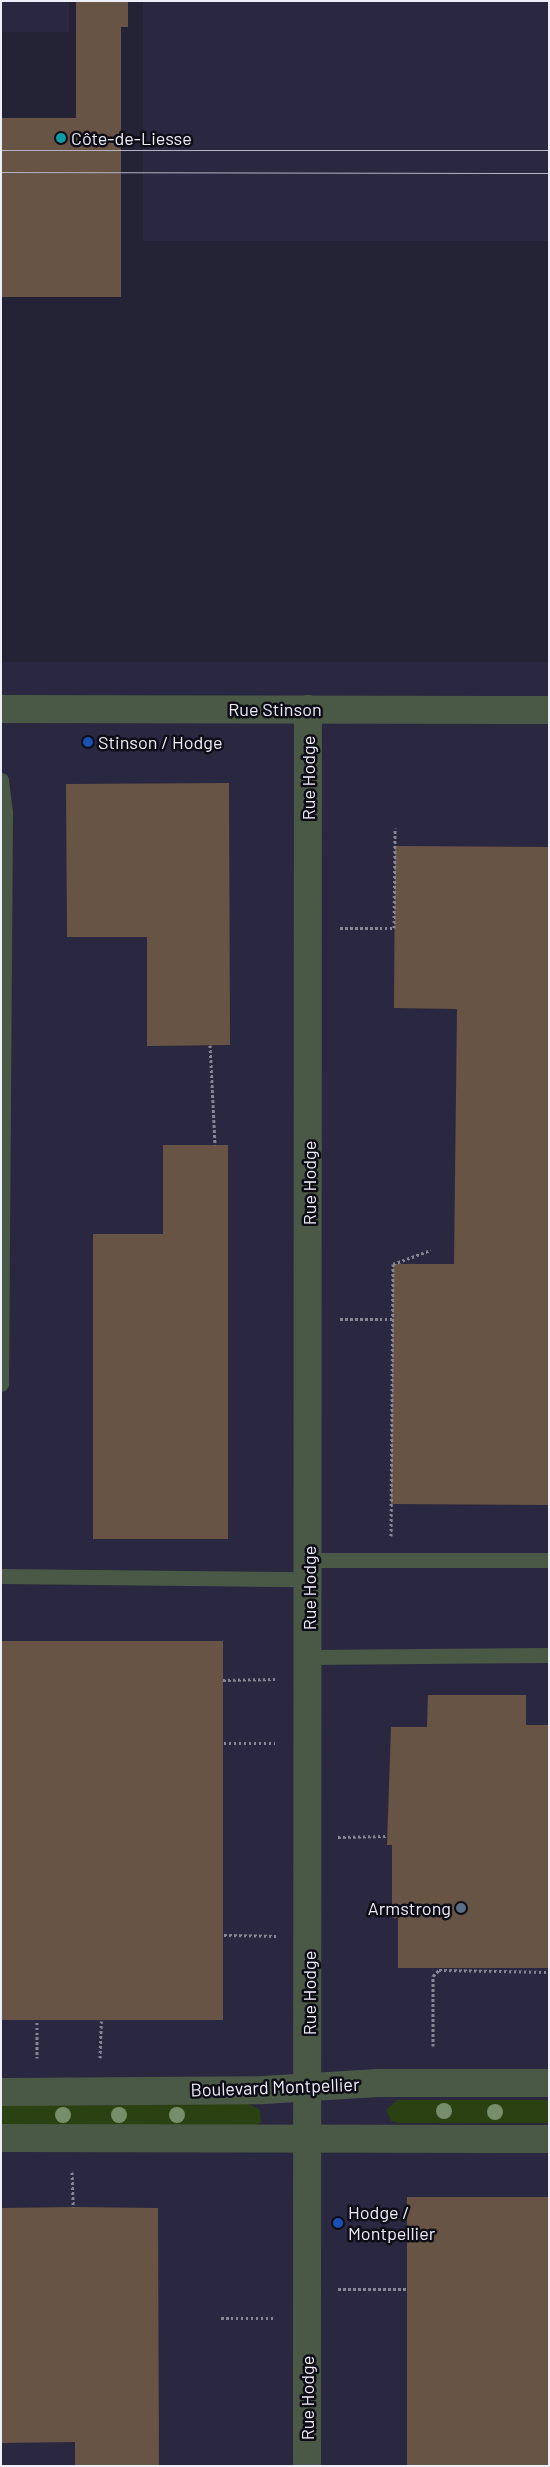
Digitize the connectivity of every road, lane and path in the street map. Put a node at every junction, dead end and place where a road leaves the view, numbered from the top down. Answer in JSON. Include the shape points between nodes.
{"nodes":[{"id":1,"x":1,"y":709,"type":"edge"},
{"id":2,"x":308,"y":709,"type":"junction"},
{"id":3,"x":549,"y":710,"type":"edge"},
{"id":4,"x":1,"y":780,"type":"edge"},
{"id":5,"x":395,"y":828,"type":"dead end"},
{"id":6,"x":340,"y":928,"type":"dead end"},
{"id":7,"x":210,"y":1045,"type":"dead end"},
{"id":8,"x":215,"y":1145,"type":"dead end"},
{"id":9,"x":431,"y":1250,"type":"dead end"},
{"id":10,"x":340,"y":1319,"type":"dead end"},
{"id":11,"x":393,"y":1319,"type":"junction"},
{"id":12,"x":1,"y":1384,"type":"edge"},
{"id":13,"x":390,"y":1560,"type":"junction"},
{"id":14,"x":549,"y":1560,"type":"edge"},
{"id":15,"x":309,"y":1569,"type":"junction"},
{"id":16,"x":1,"y":1576,"type":"edge"},
{"id":17,"x":549,"y":1655,"type":"edge"},
{"id":18,"x":309,"y":1657,"type":"junction"},
{"id":19,"x":276,"y":1679,"type":"dead end"},
{"id":20,"x":223,"y":1680,"type":"dead end"},
{"id":21,"x":224,"y":1743,"type":"dead end"},
{"id":22,"x":276,"y":1743,"type":"dead end"},
{"id":23,"x":387,"y":1836,"type":"dead end"},
{"id":24,"x":338,"y":1837,"type":"dead end"},
{"id":25,"x":224,"y":1935,"type":"dead end"},
{"id":26,"x":276,"y":1936,"type":"dead end"},
{"id":27,"x":549,"y":1972,"type":"edge"},
{"id":28,"x":101,"y":2021,"type":"dead end"},
{"id":29,"x":37,"y":2022,"type":"dead end"},
{"id":30,"x":433,"y":2046,"type":"dead end"},
{"id":31,"x":38,"y":2058,"type":"dead end"},
{"id":32,"x":100,"y":2058,"type":"dead end"},
{"id":33,"x":549,"y":2084,"type":"edge"},
{"id":34,"x":308,"y":2086,"type":"junction"},
{"id":35,"x":1,"y":2092,"type":"edge"},
{"id":36,"x":308,"y":2137,"type":"junction"},
{"id":37,"x":1,"y":2138,"type":"edge"},
{"id":38,"x":549,"y":2139,"type":"edge"},
{"id":39,"x":72,"y":2172,"type":"dead end"},
{"id":40,"x":73,"y":2208,"type":"dead end"},
{"id":41,"x":338,"y":2289,"type":"dead end"},
{"id":42,"x":407,"y":2289,"type":"dead end"},
{"id":43,"x":221,"y":2318,"type":"dead end"},
{"id":44,"x":275,"y":2318,"type":"dead end"},
{"id":45,"x":307,"y":2466,"type":"edge"}],
"edges":[{"from":1,"to":2,"type":"street","name":"Rue Stinson"},
{"from":2,"to":3,"type":"street","name":"Rue Stinson"},
{"from":2,"to":15,"type":"street","name":"Rue Hodge"},
{"from":4,"to":12,"type":"lane","via":[[5,814]]},
{"from":5,"to":6,"type":"path","via":[[394,928]]},
{"from":7,"to":8,"type":"path"},
{"from":9,"to":11,"type":"path","via":[[393,1264]]},
{"from":10,"to":11,"type":"path"},
{"from":11,"to":13,"type":"path"},
{"from":13,"to":14,"type":"lane"},
{"from":13,"to":15,"type":"lane"},
{"from":15,"to":16,"type":"lane"},
{"from":15,"to":18,"type":"street","name":"Rue Hodge"},
{"from":17,"to":18,"type":"lane"},
{"from":18,"to":34,"type":"street","name":"Rue Hodge"},
{"from":19,"to":20,"type":"path"},
{"from":21,"to":22,"type":"path"},
{"from":23,"to":24,"type":"path"},
{"from":25,"to":26,"type":"path"},
{"from":27,"to":30,"type":"path","via":[[439,1970],[433,1976]]},
{"from":28,"to":32,"type":"path"},
{"from":29,"to":31,"type":"path"},
{"from":33,"to":34,"type":"street","name":"Boulevard Montpellier"},
{"from":34,"to":35,"type":"street","name":"Boulevard Montpellier","via":[[263,2090]]},
{"from":34,"to":36,"type":"street","name":"Rue Hodge"},
{"from":36,"to":37,"type":"street"},
{"from":36,"to":38,"type":"street"},
{"from":36,"to":45,"type":"street","name":"Rue Hodge"},
{"from":39,"to":40,"type":"path"},
{"from":41,"to":42,"type":"path"},
{"from":43,"to":44,"type":"path"}]}
